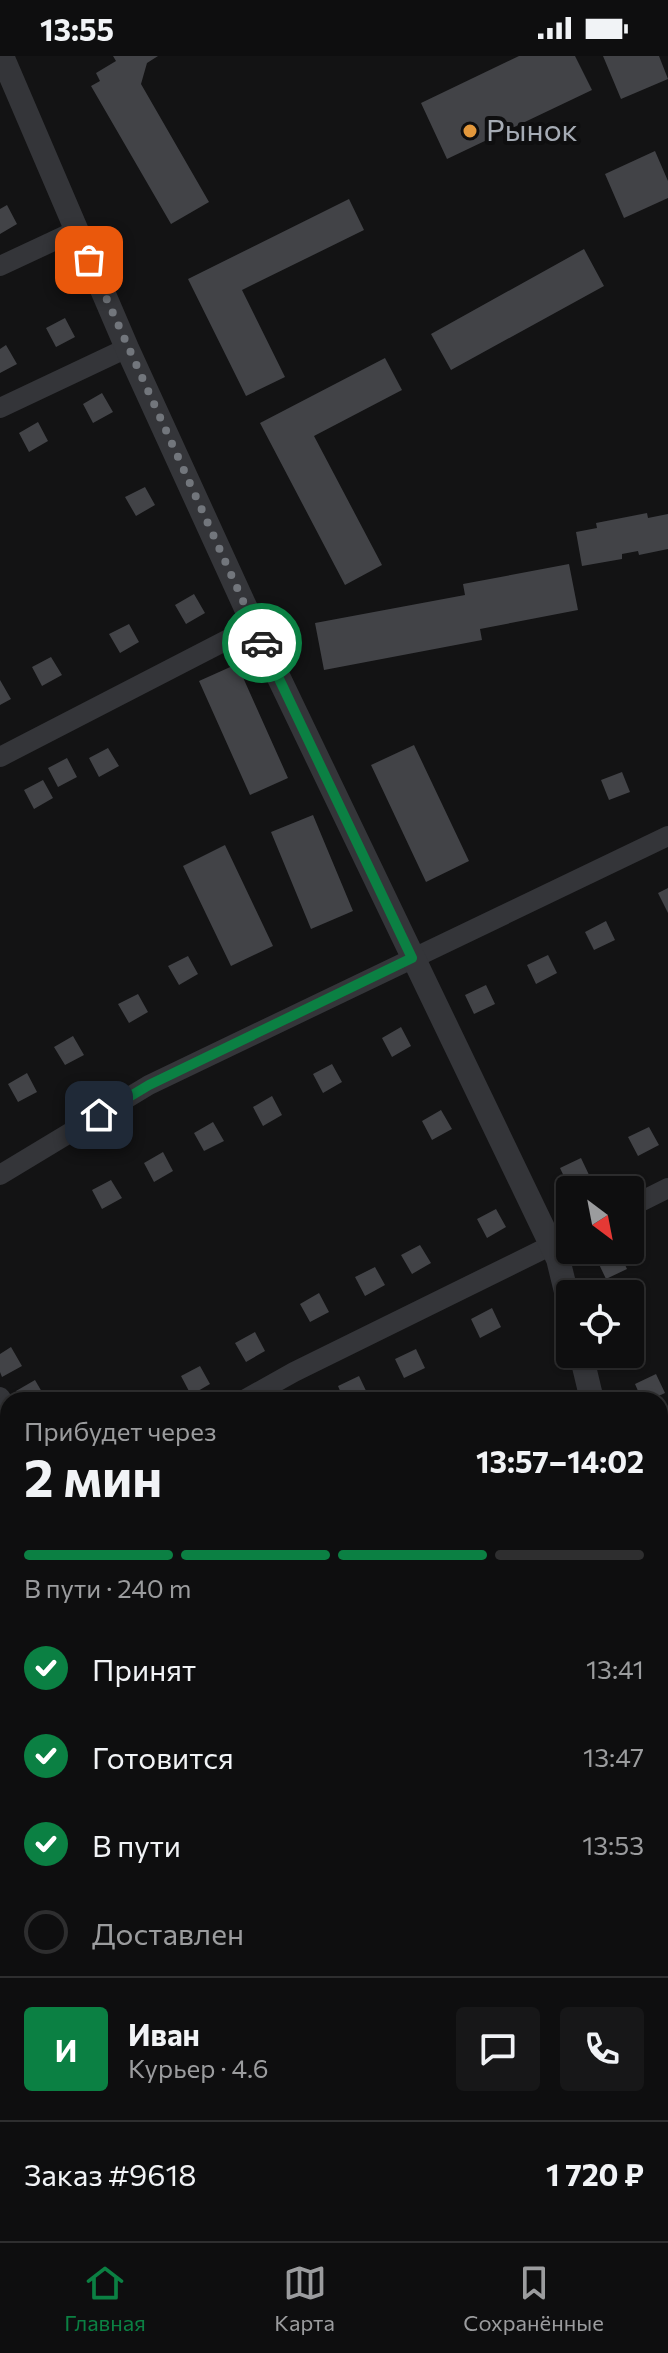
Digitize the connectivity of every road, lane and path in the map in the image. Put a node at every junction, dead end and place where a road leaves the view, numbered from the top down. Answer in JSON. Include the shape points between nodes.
{"nodes":[{"id":1,"x":2,"y":56,"type":"edge"},
{"id":2,"x":77,"y":230,"type":"junction"},
{"id":3,"x":0,"y":266,"type":"edge"},
{"id":4,"x":127,"y":348,"type":"junction"},
{"id":5,"x":0,"y":408,"type":"edge"},
{"id":6,"x":254,"y":626,"type":"junction"},
{"id":7,"x":0,"y":757,"type":"edge"},
{"id":8,"x":668,"y":836,"type":"edge"},
{"id":9,"x":412,"y":958,"type":"junction"},
{"id":10,"x":0,"y":1175,"type":"edge"},
{"id":11,"x":668,"y":1188,"type":"edge"},
{"id":12,"x":644,"y":1200,"type":"edge"},
{"id":13,"x":556,"y":1232,"type":"edge"},
{"id":14,"x":556,"y":1243,"type":"edge"},
{"id":15,"x":584,"y":1368,"type":"edge"},
{"id":16,"x":258,"y":1392,"type":"edge"},
{"id":17,"x":590,"y":1392,"type":"edge"}],
"edges":[{"from":1,"to":2,"type":"street"},
{"from":2,"to":3,"type":"street"},
{"from":2,"to":4,"type":"street"},
{"from":4,"to":5,"type":"street"},
{"from":4,"to":6,"type":"street"},
{"from":6,"to":7,"type":"street"},
{"from":6,"to":9,"type":"street"},
{"from":8,"to":9,"type":"street"},
{"from":9,"to":10,"type":"street","via":[[149,1085]]},
{"from":9,"to":13,"type":"street"},
{"from":11,"to":12,"type":"street"},
{"from":14,"to":16,"type":"street"},
{"from":15,"to":17,"type":"street"}]}
